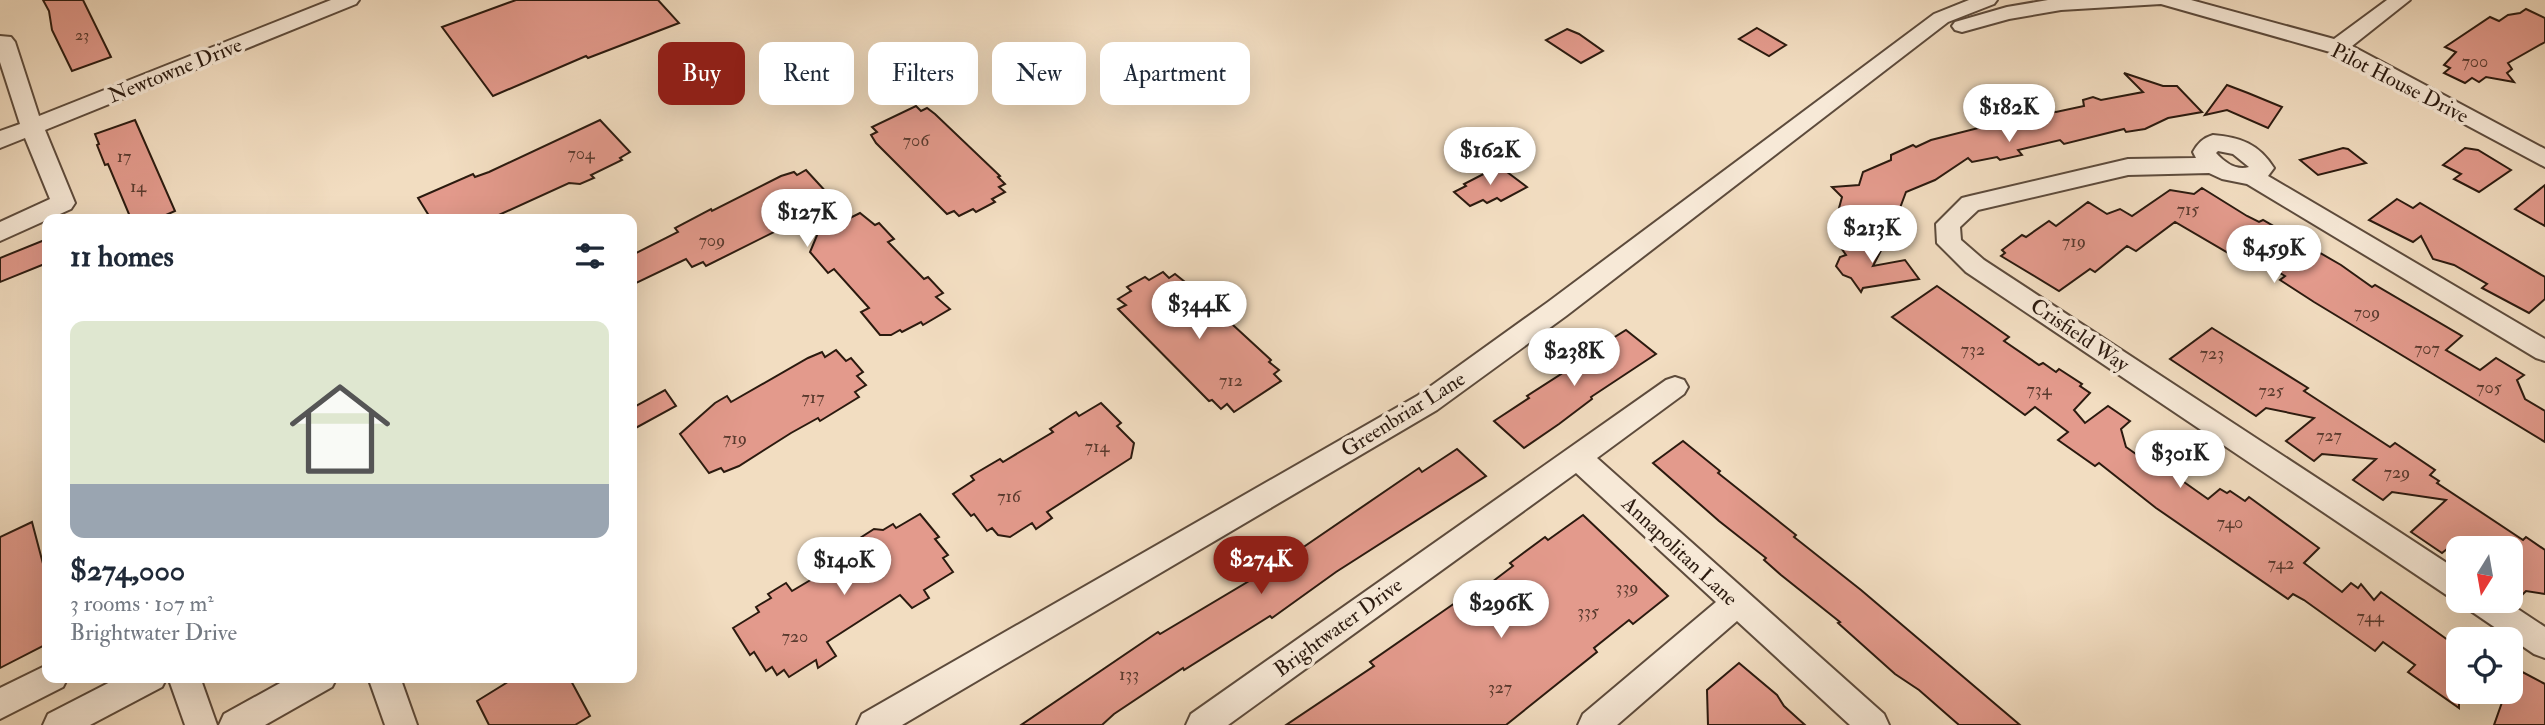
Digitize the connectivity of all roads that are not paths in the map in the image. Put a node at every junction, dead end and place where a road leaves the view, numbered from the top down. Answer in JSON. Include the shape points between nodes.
{"nodes":[{"id":1,"x":349,"y":0,"type":"edge"},
{"id":2,"x":1987,"y":0,"type":"edge"},
{"id":3,"x":2154,"y":0,"type":"edge"},
{"id":4,"x":2400,"y":0,"type":"edge"},
{"id":5,"x":2178,"y":1,"type":"edge"},
{"id":6,"x":0,"y":43,"type":"edge"},
{"id":7,"x":2337,"y":47,"type":"junction"},
{"id":8,"x":1899,"y":51,"type":"junction"},
{"id":9,"x":32,"y":127,"type":"junction"},
{"id":10,"x":0,"y":140,"type":"edge"},
{"id":11,"x":2545,"y":159,"type":"edge"},
{"id":12,"x":0,"y":232,"type":"edge"},
{"id":13,"x":2545,"y":351,"type":"edge"},
{"id":14,"x":1675,"y":387,"type":"dead end"},
{"id":15,"x":1577,"y":457,"type":"junction"},
{"id":16,"x":2446,"y":578,"type":"edge"},
{"id":17,"x":1735,"y":603,"type":"junction"},
{"id":18,"x":2498,"y":613,"type":"edge"},
{"id":19,"x":2545,"y":644,"type":"edge"},
{"id":20,"x":42,"y":682,"type":"edge"},
{"id":21,"x":140,"y":683,"type":"edge"},
{"id":22,"x":186,"y":683,"type":"edge"},
{"id":23,"x":310,"y":683,"type":"edge"},
{"id":24,"x":386,"y":683,"type":"edge"},
{"id":25,"x":0,"y":704,"type":"edge"},
{"id":26,"x":1221,"y":720,"type":"edge"},
{"id":27,"x":59,"y":725,"type":"edge"},
{"id":28,"x":201,"y":725,"type":"edge"},
{"id":29,"x":235,"y":725,"type":"edge"},
{"id":30,"x":401,"y":725,"type":"edge"},
{"id":31,"x":873,"y":725,"type":"edge"},
{"id":32,"x":1594,"y":725,"type":"edge"},
{"id":33,"x":1873,"y":725,"type":"edge"}],
"edges":[{"from":1,"to":9,"type":"street","name":"Newtowne Drive"},
{"from":2,"to":8,"type":"street","via":[[1941,19]]},
{"from":3,"to":8,"type":"street","via":[[2061,4],[2007,13]]},
{"from":4,"to":7,"type":"street"},
{"from":5,"to":7,"type":"street","name":"Pilot House Drive"},
{"from":6,"to":9,"type":"street","via":[[4,42]]},
{"from":7,"to":11,"type":"street","name":"Pilot House Drive"},
{"from":8,"to":31,"type":"street","name":"Greenbriar Lane","via":[[1427,403]]},
{"from":9,"to":10,"type":"street","name":"Newtowne Drive"},
{"from":9,"to":12,"type":"street","via":[[63,203]]},
{"from":13,"to":16,"type":"street","name":"Crisfield Way","via":[[2252,177],[2231,175],[2211,165],[2128,167],[1969,204],[1948,224],[1949,243],[1976,266]]},
{"from":14,"to":15,"type":"street"},
{"from":15,"to":17,"type":"street","name":"Annapolitan Lane"},
{"from":15,"to":26,"type":"street","name":"Brightwater Drive"},
{"from":17,"to":32,"type":"street"},
{"from":17,"to":33,"type":"street","name":"Annapolitan Lane"},
{"from":18,"to":19,"type":"street"},
{"from":20,"to":25,"type":"street"},
{"from":21,"to":27,"type":"street"},
{"from":22,"to":28,"type":"street"},
{"from":23,"to":29,"type":"street"},
{"from":24,"to":30,"type":"street"}]}
